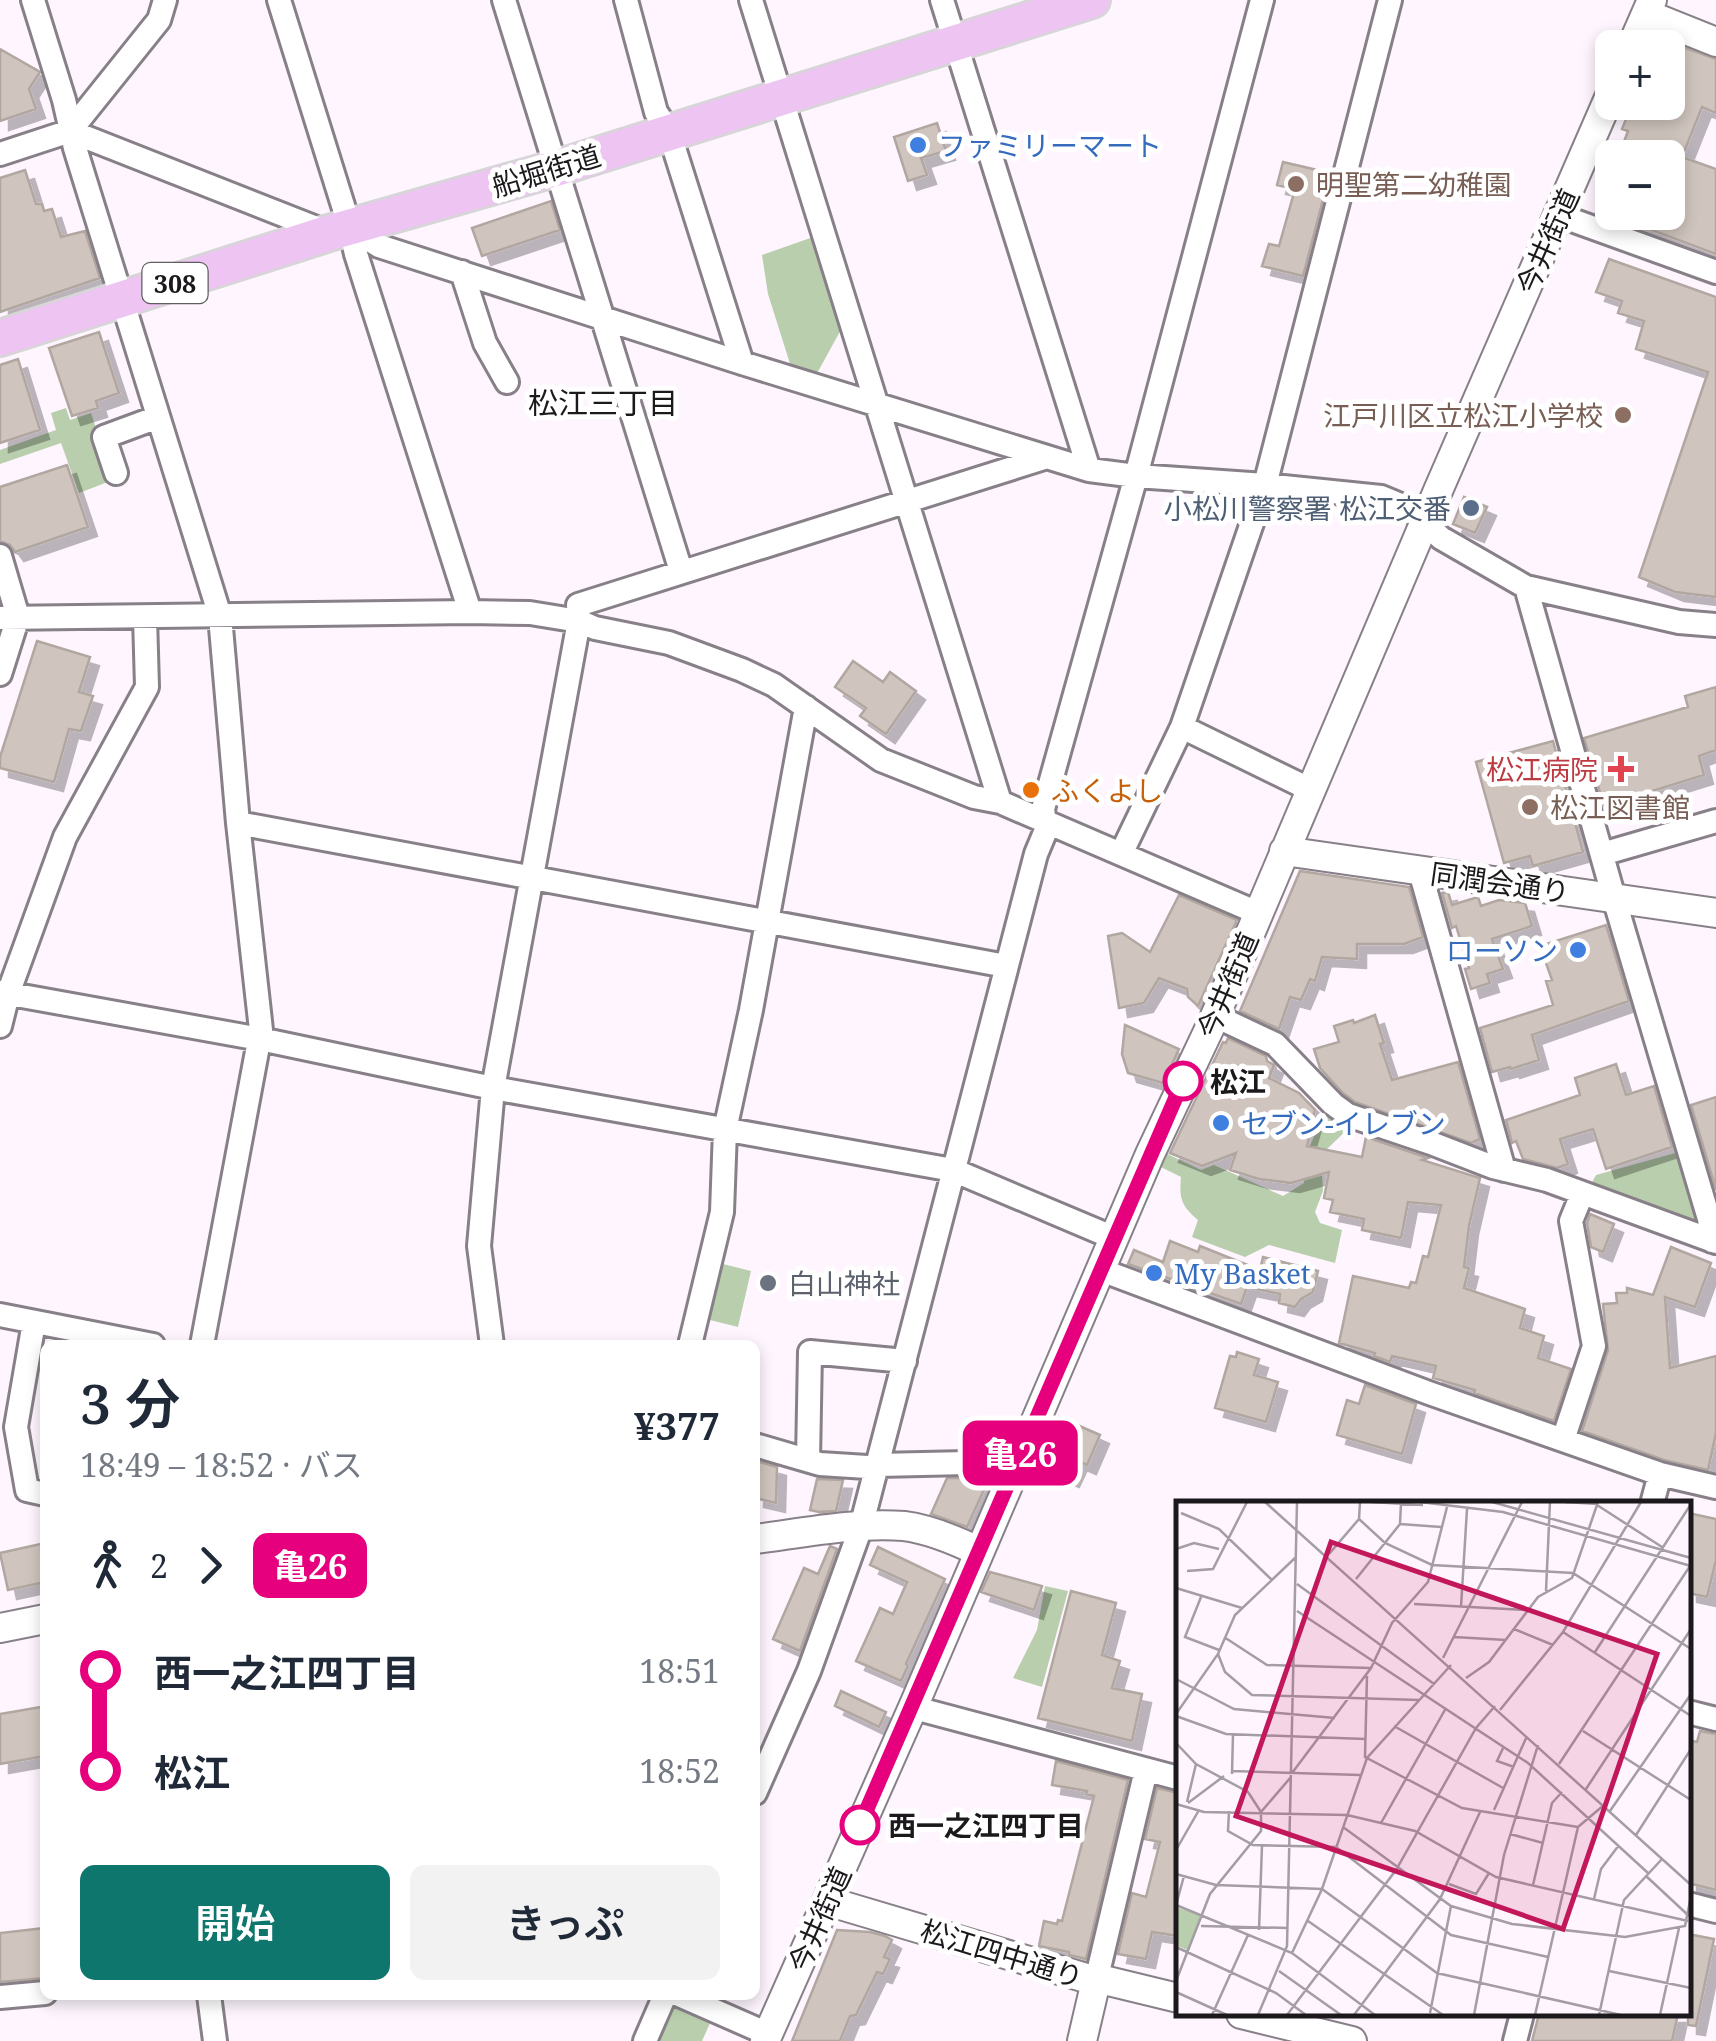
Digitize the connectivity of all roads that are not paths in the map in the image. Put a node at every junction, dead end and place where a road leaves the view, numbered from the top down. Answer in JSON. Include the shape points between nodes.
{"nodes":[{"id":1,"x":33,"y":0,"type":"edge"},
{"id":2,"x":165,"y":0,"type":"edge"},
{"id":3,"x":280,"y":0,"type":"edge"},
{"id":4,"x":504,"y":0,"type":"edge"},
{"id":5,"x":627,"y":0,"type":"edge"},
{"id":6,"x":752,"y":0,"type":"edge"},
{"id":7,"x":942,"y":0,"type":"edge"},
{"id":8,"x":1092,"y":0,"type":"edge"},
{"id":9,"x":1262,"y":0,"type":"edge"},
{"id":10,"x":1390,"y":0,"type":"edge"},
{"id":11,"x":1649,"y":7,"type":"edge"},
{"id":12,"x":1716,"y":42,"type":"edge"},
{"id":13,"x":956,"y":43,"type":"junction"},
{"id":14,"x":782,"y":96,"type":"junction"},
{"id":15,"x":1600,"y":120,"type":"edge"},
{"id":16,"x":70,"y":130,"type":"junction"},
{"id":17,"x":669,"y":132,"type":"junction"},
{"id":18,"x":0,"y":154,"type":"edge"},
{"id":19,"x":558,"y":168,"type":"junction"},
{"id":20,"x":1558,"y":215,"type":"junction"},
{"id":21,"x":340,"y":231,"type":"junction"},
{"id":22,"x":462,"y":272,"type":"junction"},
{"id":23,"x":1716,"y":272,"type":"edge"},
{"id":24,"x":122,"y":300,"type":"junction"},
{"id":25,"x":604,"y":316,"type":"junction"},
{"id":26,"x":0,"y":338,"type":"edge"},
{"id":27,"x":742,"y":363,"type":"junction"},
{"id":28,"x":507,"y":382,"type":"dead end"},
{"id":29,"x":877,"y":403,"type":"junction"},
{"id":30,"x":158,"y":417,"type":"junction"},
{"id":31,"x":1044,"y":458,"type":"junction"},
{"id":32,"x":1089,"y":470,"type":"junction"},
{"id":33,"x":116,"y":472,"type":"dead end"},
{"id":34,"x":1136,"y":476,"type":"junction"},
{"id":35,"x":1265,"y":484,"type":"junction"},
{"id":36,"x":906,"y":502,"type":"junction"},
{"id":37,"x":1426,"y":524,"type":"junction"},
{"id":38,"x":0,"y":556,"type":"edge"},
{"id":39,"x":681,"y":571,"type":"junction"},
{"id":40,"x":1526,"y":587,"type":"junction"},
{"id":41,"x":470,"y":612,"type":"junction"},
{"id":42,"x":220,"y":616,"type":"junction"},
{"id":43,"x":144,"y":617,"type":"junction"},
{"id":44,"x":9,"y":618,"type":"edge"},
{"id":45,"x":579,"y":621,"type":"junction"},
{"id":46,"x":1716,"y":625,"type":"edge"},
{"id":47,"x":0,"y":674,"type":"edge"},
{"id":48,"x":806,"y":707,"type":"junction"},
{"id":49,"x":1182,"y":727,"type":"junction"},
{"id":50,"x":1310,"y":790,"type":"junction"},
{"id":51,"x":1000,"y":802,"type":"junction"},
{"id":52,"x":1716,"y":821,"type":"edge"},
{"id":53,"x":238,"y":822,"type":"junction"},
{"id":54,"x":1045,"y":822,"type":"junction"},
{"id":55,"x":1284,"y":851,"type":"junction"},
{"id":56,"x":1121,"y":854,"type":"junction"},
{"id":57,"x":1602,"y":854,"type":"junction"},
{"id":58,"x":1420,"y":872,"type":"junction"},
{"id":59,"x":530,"y":878,"type":"junction"},
{"id":60,"x":1614,"y":898,"type":"junction"},
{"id":61,"x":1258,"y":913,"type":"junction"},
{"id":62,"x":1716,"y":913,"type":"edge"},
{"id":63,"x":767,"y":922,"type":"junction"},
{"id":64,"x":1006,"y":966,"type":"junction"},
{"id":65,"x":4,"y":993,"type":"edge"},
{"id":66,"x":1213,"y":1021,"type":"junction"},
{"id":67,"x":0,"y":1026,"type":"edge"},
{"id":68,"x":260,"y":1040,"type":"junction"},
{"id":69,"x":493,"y":1088,"type":"junction"},
{"id":70,"x":725,"y":1130,"type":"junction"},
{"id":71,"x":953,"y":1170,"type":"junction"},
{"id":72,"x":1504,"y":1170,"type":"junction"},
{"id":73,"x":1582,"y":1194,"type":"junction"},
{"id":74,"x":1114,"y":1238,"type":"junction"},
{"id":75,"x":1714,"y":1241,"type":"edge"},
{"id":76,"x":1101,"y":1270,"type":"junction"},
{"id":77,"x":0,"y":1315,"type":"edge"},
{"id":78,"x":34,"y":1322,"type":"junction"},
{"id":79,"x":127,"y":1340,"type":"edge"},
{"id":80,"x":203,"y":1340,"type":"edge"},
{"id":81,"x":491,"y":1340,"type":"edge"},
{"id":82,"x":691,"y":1340,"type":"edge"},
{"id":83,"x":905,"y":1361,"type":"junction"},
{"id":84,"x":1563,"y":1440,"type":"junction"},
{"id":85,"x":760,"y":1446,"type":"edge"},
{"id":86,"x":808,"y":1460,"type":"junction"},
{"id":87,"x":878,"y":1465,"type":"junction"},
{"id":88,"x":1012,"y":1473,"type":"junction"},
{"id":89,"x":1660,"y":1474,"type":"junction"},
{"id":90,"x":1716,"y":1487,"type":"edge"},
{"id":91,"x":40,"y":1493,"type":"edge"},
{"id":92,"x":1653,"y":1501,"type":"edge"},
{"id":93,"x":862,"y":1527,"type":"junction"},
{"id":94,"x":760,"y":1538,"type":"edge"},
{"id":95,"x":978,"y":1551,"type":"junction"},
{"id":96,"x":40,"y":1619,"type":"edge"},
{"id":97,"x":0,"y":1628,"type":"edge"},
{"id":98,"x":914,"y":1705,"type":"junction"},
{"id":99,"x":1691,"y":1713,"type":"edge"},
{"id":100,"x":1716,"y":1718,"type":"edge"},
{"id":101,"x":1146,"y":1770,"type":"junction"},
{"id":102,"x":760,"y":1774,"type":"edge"},
{"id":103,"x":1176,"y":1778,"type":"edge"},
{"id":104,"x":826,"y":1901,"type":"junction"},
{"id":105,"x":1691,"y":1905,"type":"edge"},
{"id":106,"x":1716,"y":1911,"type":"edge"},
{"id":107,"x":1096,"y":1981,"type":"junction"},
{"id":108,"x":40,"y":1994,"type":"edge"},
{"id":109,"x":0,"y":1998,"type":"edge"},
{"id":110,"x":1176,"y":1998,"type":"edge"},
{"id":111,"x":210,"y":2000,"type":"edge"},
{"id":112,"x":663,"y":2000,"type":"edge"},
{"id":113,"x":690,"y":2000,"type":"edge"},
{"id":114,"x":1249,"y":2016,"type":"edge"},
{"id":115,"x":1521,"y":2016,"type":"edge"},
{"id":116,"x":766,"y":2038,"type":"edge"},
{"id":117,"x":214,"y":2041,"type":"edge"},
{"id":118,"x":645,"y":2041,"type":"edge"},
{"id":119,"x":1082,"y":2041,"type":"edge"},
{"id":120,"x":1352,"y":2041,"type":"edge"},
{"id":121,"x":1515,"y":2041,"type":"edge"}],
"edges":[{"from":1,"to":16,"type":"street"},
{"from":2,"to":16,"type":"street","via":[[159,20]]},
{"from":3,"to":21,"type":"street"},
{"from":4,"to":19,"type":"street"},
{"from":5,"to":17,"type":"street","via":[[656,112]]},
{"from":6,"to":14,"type":"street"},
{"from":7,"to":13,"type":"street"},
{"from":8,"to":13,"type":"main road","name":"船堀街道","number":"308"},
{"from":9,"to":34,"type":"street"},
{"from":10,"to":35,"type":"street"},
{"from":11,"to":12,"type":"street"},
{"from":13,"to":14,"type":"main road","name":"船堀街道","number":"308"},
{"from":13,"to":32,"type":"street"},
{"from":14,"to":17,"type":"main road","name":"船堀街道","number":"308"},
{"from":14,"to":29,"type":"street"},
{"from":15,"to":20,"type":"street","name":"今井街道"},
{"from":16,"to":18,"type":"street"},
{"from":16,"to":21,"type":"street"},
{"from":16,"to":24,"type":"street"},
{"from":17,"to":19,"type":"main road","name":"船堀街道","number":"308"},
{"from":17,"to":27,"type":"street"},
{"from":19,"to":21,"type":"main road","name":"船堀街道","number":"308"},
{"from":19,"to":25,"type":"street"},
{"from":20,"to":23,"type":"street"},
{"from":20,"to":37,"type":"street","name":"今井街道"},
{"from":21,"to":22,"type":"street"},
{"from":21,"to":24,"type":"main road","name":"船堀街道","number":"308"},
{"from":21,"to":41,"type":"street","via":[[356,254]]},
{"from":22,"to":25,"type":"street"},
{"from":22,"to":28,"type":"street","via":[[484,343]]},
{"from":24,"to":26,"type":"main road","name":"船堀街道","number":"308"},
{"from":24,"to":30,"type":"street"},
{"from":25,"to":27,"type":"street"},
{"from":25,"to":39,"type":"street"},
{"from":27,"to":29,"type":"street"},
{"from":29,"to":31,"type":"street"},
{"from":29,"to":36,"type":"street"},
{"from":30,"to":33,"type":"street","via":[[104,437]]},
{"from":30,"to":42,"type":"street"},
{"from":31,"to":32,"type":"street"},
{"from":31,"to":36,"type":"street"},
{"from":32,"to":34,"type":"street"},
{"from":34,"to":35,"type":"street"},
{"from":34,"to":54,"type":"street","via":[[1043,809]]},
{"from":35,"to":37,"type":"street","via":[[1381,498]]},
{"from":35,"to":49,"type":"street"},
{"from":36,"to":39,"type":"street"},
{"from":36,"to":51,"type":"street"},
{"from":37,"to":40,"type":"street"},
{"from":37,"to":50,"type":"street","name":"今井街道"},
{"from":38,"to":44,"type":"street"},
{"from":39,"to":45,"type":"street","via":[[578,606]]},
{"from":40,"to":46,"type":"street"},
{"from":40,"to":57,"type":"street"},
{"from":41,"to":42,"type":"street"},
{"from":41,"to":45,"type":"street"},
{"from":42,"to":43,"type":"street"},
{"from":42,"to":53,"type":"street"},
{"from":43,"to":44,"type":"street"},
{"from":43,"to":65,"type":"street","via":[[147,688],[65,837]]},
{"from":44,"to":47,"type":"street"},
{"from":45,"to":48,"type":"street","via":[[742,670]]},
{"from":45,"to":59,"type":"street"},
{"from":48,"to":51,"type":"street","via":[[882,760]]},
{"from":48,"to":63,"type":"street"},
{"from":49,"to":50,"type":"street"},
{"from":49,"to":56,"type":"street"},
{"from":50,"to":55,"type":"street","name":"今井街道"},
{"from":51,"to":54,"type":"street"},
{"from":52,"to":57,"type":"street"},
{"from":53,"to":59,"type":"street"},
{"from":53,"to":68,"type":"street"},
{"from":54,"to":56,"type":"street"},
{"from":54,"to":64,"type":"street"},
{"from":55,"to":58,"type":"street","name":"同潤会通り"},
{"from":55,"to":61,"type":"street","name":"今井街道"},
{"from":56,"to":61,"type":"street"},
{"from":57,"to":60,"type":"street"},
{"from":58,"to":60,"type":"street","name":"同潤会通り"},
{"from":58,"to":72,"type":"street"},
{"from":59,"to":63,"type":"street"},
{"from":59,"to":69,"type":"street"},
{"from":60,"to":62,"type":"street","name":"同潤会通り"},
{"from":60,"to":75,"type":"street"},
{"from":61,"to":66,"type":"street","name":"今井街道"},
{"from":63,"to":64,"type":"street"},
{"from":63,"to":70,"type":"street"},
{"from":64,"to":71,"type":"street"},
{"from":65,"to":67,"type":"street"},
{"from":65,"to":68,"type":"street"},
{"from":66,"to":72,"type":"street","via":[[1275,1044],[1348,1115]]},
{"from":66,"to":74,"type":"street","name":"今井街道"},
{"from":68,"to":69,"type":"street"},
{"from":68,"to":80,"type":"street"},
{"from":69,"to":70,"type":"street"},
{"from":69,"to":81,"type":"street","via":[[479,1246]]},
{"from":70,"to":71,"type":"street"},
{"from":70,"to":82,"type":"street","via":[[722,1212]]},
{"from":71,"to":74,"type":"street"},
{"from":71,"to":83,"type":"street"},
{"from":72,"to":73,"type":"street"},
{"from":73,"to":75,"type":"street"},
{"from":73,"to":84,"type":"street","via":[[1572,1221],[1594,1346]]},
{"from":74,"to":76,"type":"street","name":"今井街道"},
{"from":76,"to":84,"type":"street"},
{"from":76,"to":88,"type":"street","name":"今井街道"},
{"from":77,"to":78,"type":"street"},
{"from":78,"to":79,"type":"street"},
{"from":78,"to":91,"type":"street","via":[[16,1427],[28,1490]]},
{"from":83,"to":86,"type":"street","via":[[810,1352]]},
{"from":83,"to":87,"type":"street"},
{"from":84,"to":89,"type":"street"},
{"from":85,"to":86,"type":"street"},
{"from":86,"to":87,"type":"street"},
{"from":87,"to":88,"type":"street","via":[[967,1463]]},
{"from":87,"to":93,"type":"street"},
{"from":88,"to":95,"type":"street","name":"今井街道"},
{"from":89,"to":90,"type":"street"},
{"from":89,"to":92,"type":"street"},
{"from":93,"to":94,"type":"street"},
{"from":93,"to":95,"type":"street","via":[[906,1526]]},
{"from":93,"to":102,"type":"street"},
{"from":95,"to":98,"type":"street","name":"今井街道"},
{"from":96,"to":97,"type":"street"},
{"from":98,"to":101,"type":"street"},
{"from":98,"to":104,"type":"street","name":"今井街道"},
{"from":99,"to":100,"type":"street"},
{"from":101,"to":103,"type":"street"},
{"from":101,"to":107,"type":"street"},
{"from":104,"to":107,"type":"street","name":"松江四中通り"},
{"from":104,"to":116,"type":"street","name":"今井街道"},
{"from":105,"to":106,"type":"street"},
{"from":107,"to":110,"type":"street","name":"松江四中通り"},
{"from":107,"to":119,"type":"street"},
{"from":108,"to":109,"type":"street"},
{"from":111,"to":117,"type":"street"},
{"from":112,"to":118,"type":"street"},
{"from":113,"to":116,"type":"street"},
{"from":114,"to":120,"type":"street"},
{"from":115,"to":121,"type":"street"}]}
